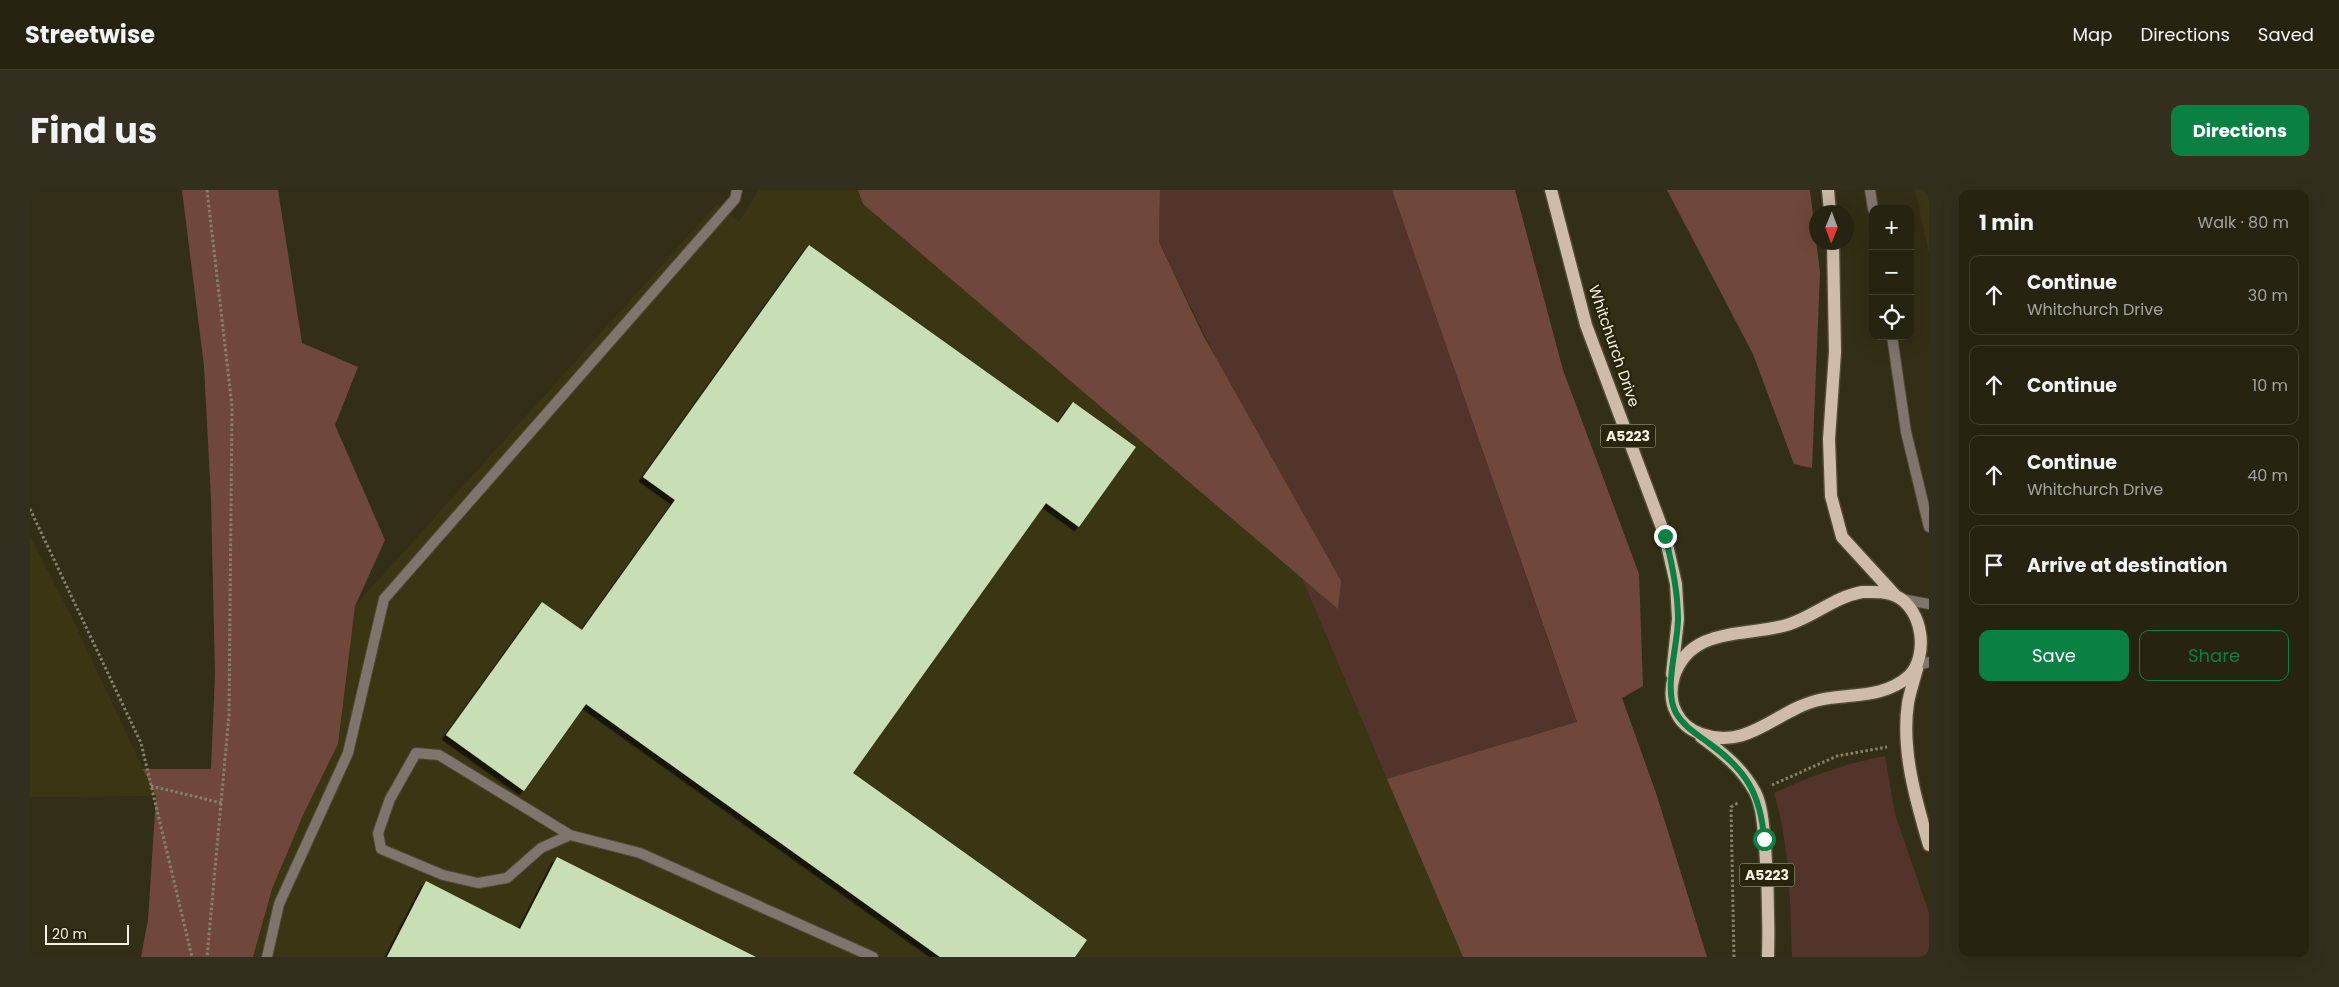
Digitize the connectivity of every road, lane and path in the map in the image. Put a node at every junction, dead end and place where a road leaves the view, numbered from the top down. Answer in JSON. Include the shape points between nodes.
{"nodes":[{"id":1,"x":207,"y":190,"type":"edge"},
{"id":2,"x":737,"y":190,"type":"edge"},
{"id":3,"x":1552,"y":190,"type":"edge"},
{"id":4,"x":1828,"y":190,"type":"edge"},
{"id":5,"x":1870,"y":190,"type":"edge"},
{"id":6,"x":1829,"y":205,"type":"edge"},
{"id":7,"x":1872,"y":205,"type":"edge"},
{"id":8,"x":1833,"y":250,"type":"edge"},
{"id":9,"x":1893,"y":340,"type":"edge"},
{"id":10,"x":30,"y":510,"type":"edge"},
{"id":11,"x":1929,"y":528,"type":"edge"},
{"id":12,"x":1898,"y":598,"type":"junction"},
{"id":13,"x":1929,"y":604,"type":"edge"},
{"id":14,"x":1922,"y":665,"type":"edge"},
{"id":15,"x":1671,"y":686,"type":"junction"},
{"id":16,"x":1691,"y":730,"type":"junction"},
{"id":17,"x":1893,"y":746,"type":"dead end"},
{"id":18,"x":1776,"y":783,"type":"dead end"},
{"id":19,"x":151,"y":786,"type":"junction"},
{"id":20,"x":222,"y":803,"type":"junction"},
{"id":21,"x":1731,"y":807,"type":"dead end"},
{"id":22,"x":570,"y":835,"type":"junction"},
{"id":23,"x":1929,"y":845,"type":"edge"},
{"id":24,"x":192,"y":957,"type":"edge"},
{"id":25,"x":207,"y":957,"type":"edge"},
{"id":26,"x":267,"y":957,"type":"edge"},
{"id":27,"x":873,"y":957,"type":"edge"},
{"id":28,"x":1734,"y":957,"type":"edge"},
{"id":29,"x":1768,"y":957,"type":"edge"}],
"edges":[{"from":1,"to":20,"type":"path","via":[[232,406],[229,715]]},
{"from":2,"to":26,"type":"street","via":[[736,199],[384,599],[348,753],[279,904]]},
{"from":3,"to":15,"type":"main road","name":"Whitchurch Drive","number":"A5223","via":[[1586,325],[1665,536],[1676,584],[1678,619]]},
{"from":4,"to":6,"type":"main road"},
{"from":5,"to":7,"type":"street"},
{"from":8,"to":12,"type":"main road","via":[[1831,496],[1842,537]]},
{"from":9,"to":11,"type":"street","via":[[1906,432]]},
{"from":10,"to":19,"type":"path","via":[[141,743]]},
{"from":12,"to":13,"type":"street"},
{"from":12,"to":14,"type":"main road","via":[[1912,609],[1919,623]]},
{"from":12,"to":15,"type":"main road","via":[[1881,592],[1845,595],[1786,625],[1707,639],[1685,655]]},
{"from":14,"to":16,"type":"main road","via":[[1907,678],[1874,694],[1819,700],[1739,737],[1710,737]]},
{"from":14,"to":23,"type":"main road","via":[[1908,703],[1907,744]]},
{"from":15,"to":16,"type":"main road","name":"Whitchurch Drive","via":[[1675,712]]},
{"from":16,"to":29,"type":"main road","number":"A5223","via":[[1730,759],[1756,794],[1763,820],[1769,896]]},
{"from":17,"to":18,"type":"path","via":[[1837,756]]},
{"from":19,"to":20,"type":"path"},
{"from":19,"to":24,"type":"path"},
{"from":20,"to":25,"type":"path"},
{"from":21,"to":28,"type":"path"},
{"from":22,"to":22,"type":"street","via":[[541,848],[507,878],[478,883],[443,875],[381,849],[378,833],[390,799],[416,753],[440,755]]},
{"from":22,"to":27,"type":"street","via":[[640,853]]}]}
